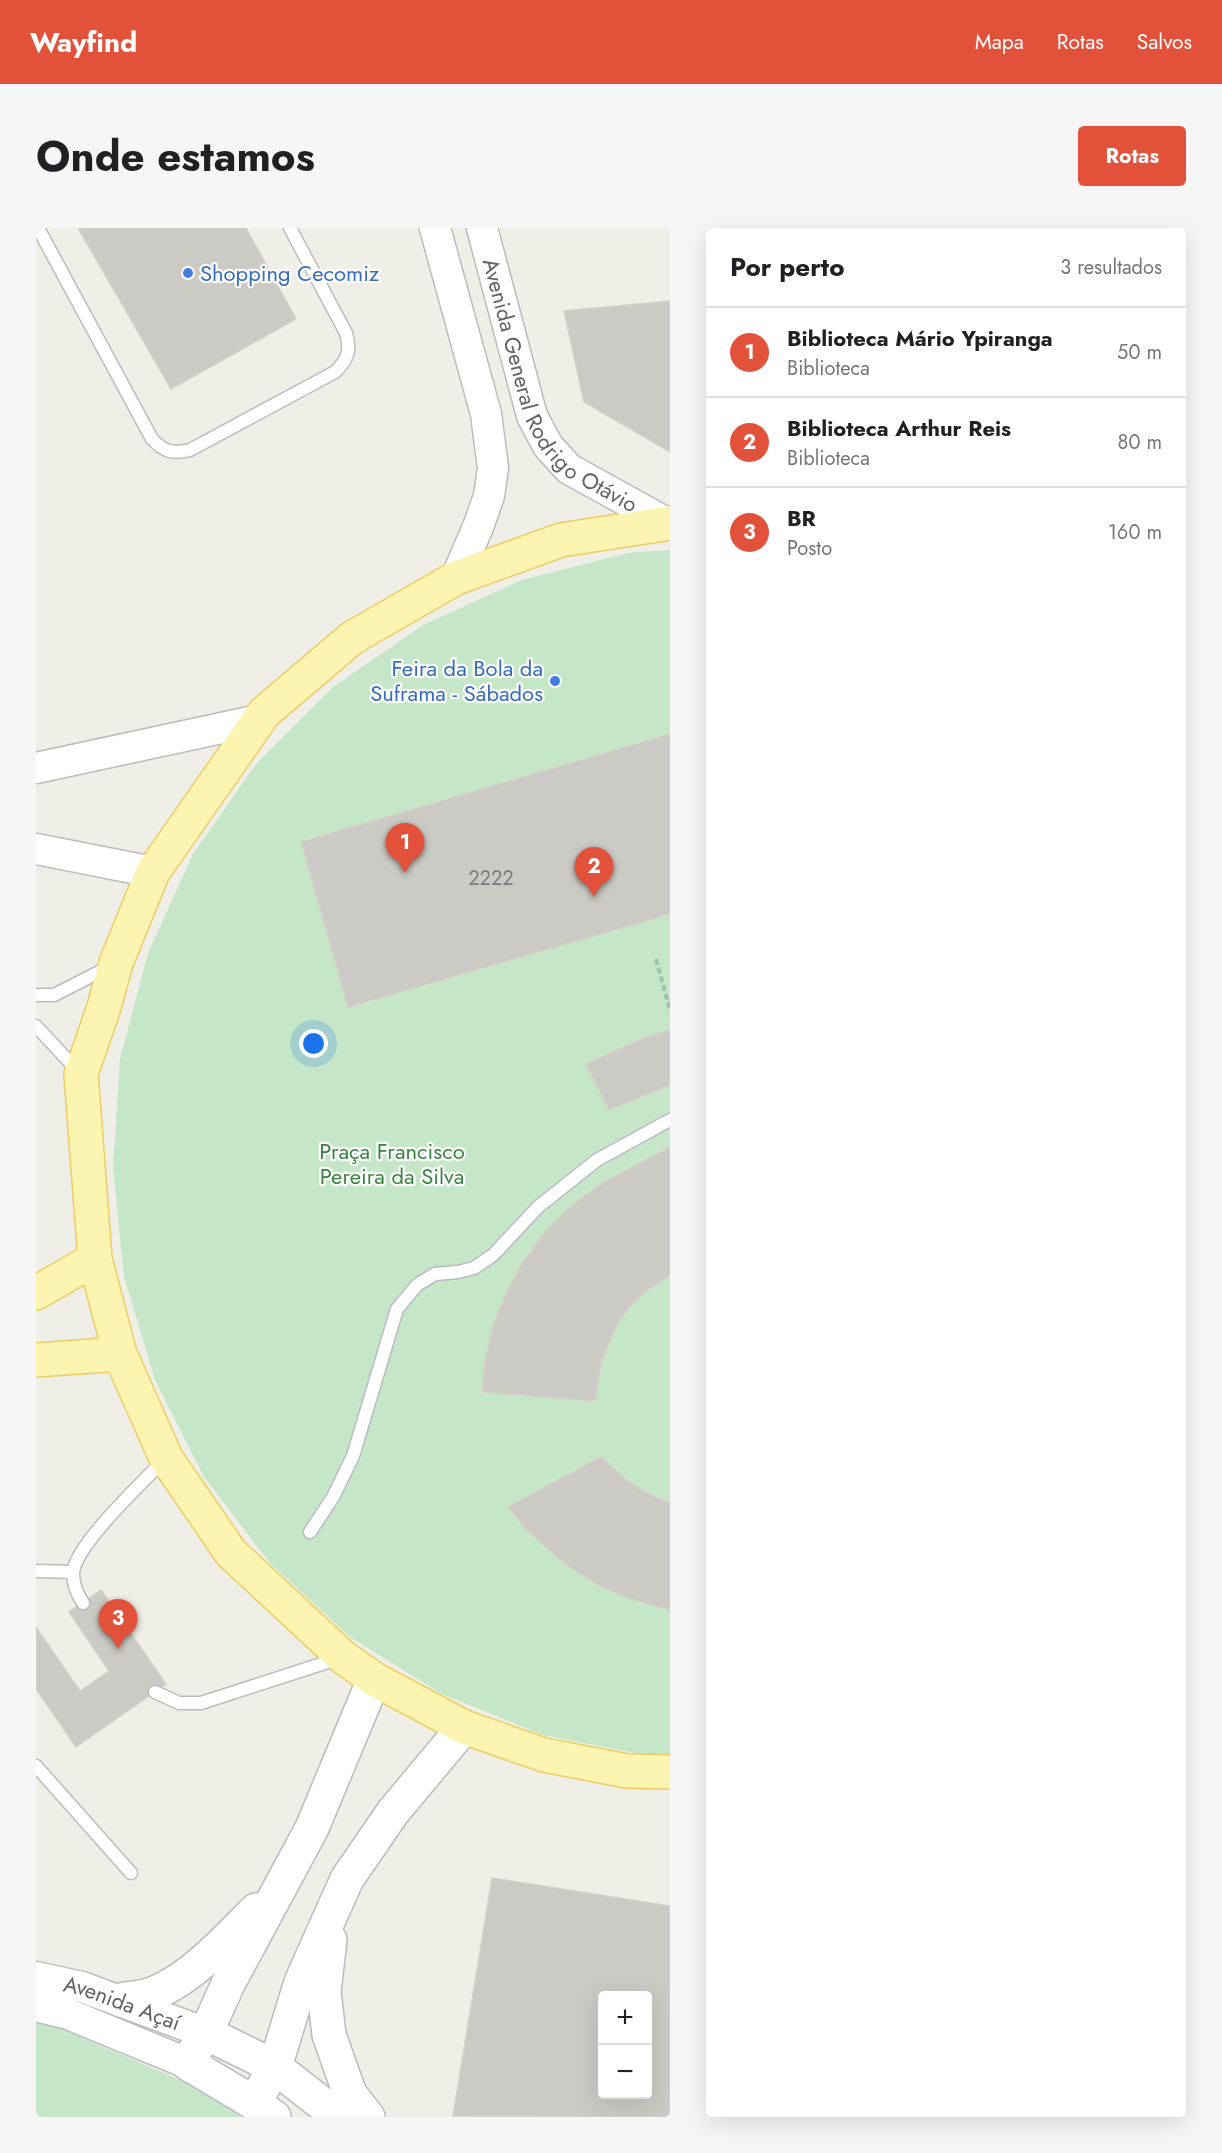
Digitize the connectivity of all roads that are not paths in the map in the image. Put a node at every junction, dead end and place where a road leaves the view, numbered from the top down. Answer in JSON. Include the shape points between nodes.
{"nodes":[{"id":1,"x":38,"y":228,"type":"edge"},
{"id":2,"x":290,"y":228,"type":"edge"},
{"id":3,"x":435,"y":228,"type":"edge"},
{"id":4,"x":482,"y":228,"type":"edge"},
{"id":5,"x":668,"y":523,"type":"edge"},
{"id":6,"x":456,"y":578,"type":"junction"},
{"id":7,"x":259,"y":720,"type":"junction"},
{"id":8,"x":36,"y":768,"type":"edge"},
{"id":9,"x":36,"y":849,"type":"edge"},
{"id":10,"x":153,"y":872,"type":"junction"},
{"id":11,"x":116,"y":963,"type":"junction"},
{"id":12,"x":36,"y":995,"type":"edge"},
{"id":13,"x":36,"y":1026,"type":"edge"},
{"id":14,"x":81,"y":1074,"type":"junction"},
{"id":15,"x":670,"y":1120,"type":"edge"},
{"id":16,"x":95,"y":1259,"type":"junction"},
{"id":17,"x":36,"y":1293,"type":"edge"},
{"id":18,"x":120,"y":1354,"type":"junction"},
{"id":19,"x":36,"y":1360,"type":"edge"},
{"id":20,"x":166,"y":1458,"type":"junction"},
{"id":21,"x":309,"y":1532,"type":"dead end"},
{"id":22,"x":36,"y":1571,"type":"edge"},
{"id":23,"x":73,"y":1572,"type":"junction"},
{"id":24,"x":83,"y":1603,"type":"dead end"},
{"id":25,"x":343,"y":1657,"type":"junction"},
{"id":26,"x":374,"y":1679,"type":"junction"},
{"id":27,"x":155,"y":1692,"type":"dead end"},
{"id":28,"x":464,"y":1727,"type":"junction"},
{"id":29,"x":36,"y":1766,"type":"edge"},
{"id":30,"x":670,"y":1772,"type":"edge"},
{"id":31,"x":131,"y":1873,"type":"dead end"},
{"id":32,"x":282,"y":1884,"type":"junction"},
{"id":33,"x":334,"y":1908,"type":"junction"},
{"id":34,"x":36,"y":1977,"type":"edge"},
{"id":35,"x":121,"y":2000,"type":"junction"},
{"id":36,"x":36,"y":2006,"type":"edge"},
{"id":37,"x":206,"y":2033,"type":"junction"},
{"id":38,"x":187,"y":2063,"type":"junction"},
{"id":39,"x":275,"y":2067,"type":"junction"},
{"id":40,"x":264,"y":2110,"type":"edge"},
{"id":41,"x":339,"y":2117,"type":"edge"},
{"id":42,"x":368,"y":2117,"type":"edge"}],
"edges":[{"from":1,"to":2,"type":"lane","via":[[152,439],[162,450],[176,454],[304,389],[346,362],[350,348],[346,333]]},
{"from":3,"to":6,"type":"street","name":"Avenida General Rodrigo Otávio","via":[[486,414],[493,468],[489,495]]},
{"from":4,"to":5,"type":"street","name":"Avenida General Rodrigo Otávio","via":[[532,416],[548,446],[568,468]]},
{"from":5,"to":6,"type":"main road","via":[[561,540]]},
{"from":6,"to":7,"type":"main road","via":[[352,638]]},
{"from":7,"to":8,"type":"street"},
{"from":7,"to":10,"type":"main road"},
{"from":9,"to":10,"type":"street"},
{"from":10,"to":11,"type":"main road"},
{"from":11,"to":12,"type":"lane","via":[[54,995]]},
{"from":11,"to":14,"type":"main road"},
{"from":13,"to":14,"type":"lane"},
{"from":14,"to":16,"type":"main road"},
{"from":15,"to":21,"type":"lane","via":[[597,1160],[538,1207],[493,1255],[474,1268],[435,1274],[417,1285],[397,1309],[353,1455],[333,1497]]},
{"from":16,"to":17,"type":"main road"},
{"from":16,"to":18,"type":"main road"},
{"from":18,"to":19,"type":"main road"},
{"from":18,"to":20,"type":"main road"},
{"from":20,"to":23,"type":"lane","via":[[86,1544]]},
{"from":20,"to":25,"type":"main road","via":[[231,1553]]},
{"from":22,"to":23,"type":"lane"},
{"from":23,"to":24,"type":"lane","via":[[76,1593]]},
{"from":25,"to":26,"type":"main road"},
{"from":25,"to":27,"type":"lane","via":[[201,1703],[179,1702]]},
{"from":26,"to":28,"type":"main road"},
{"from":26,"to":32,"type":"main road","via":[[312,1828]]},
{"from":28,"to":30,"type":"main road","via":[[544,1755],[627,1771]]},
{"from":28,"to":33,"type":"main road","via":[[393,1812],[347,1879]]},
{"from":29,"to":31,"type":"lane"},
{"from":32,"to":35,"type":"main road","via":[[208,1958],[149,1995]]},
{"from":32,"to":37,"type":"main road"},
{"from":33,"to":39,"type":"main road","via":[[301,1982]]},
{"from":33,"to":42,"type":"main road","via":[[324,1991],[329,2035],[350,2094]]},
{"from":34,"to":35,"type":"street","name":"Avenida Açaí","via":[[60,1980]]},
{"from":35,"to":37,"type":"street","name":"Avenida Açaí"},
{"from":36,"to":38,"type":"street","name":"Avenida Açaí","via":[[68,2014]]},
{"from":37,"to":38,"type":"main road"},
{"from":37,"to":39,"type":"main road"},
{"from":38,"to":40,"type":"main road"},
{"from":39,"to":40,"type":"main road"},
{"from":39,"to":41,"type":"main road"}]}
